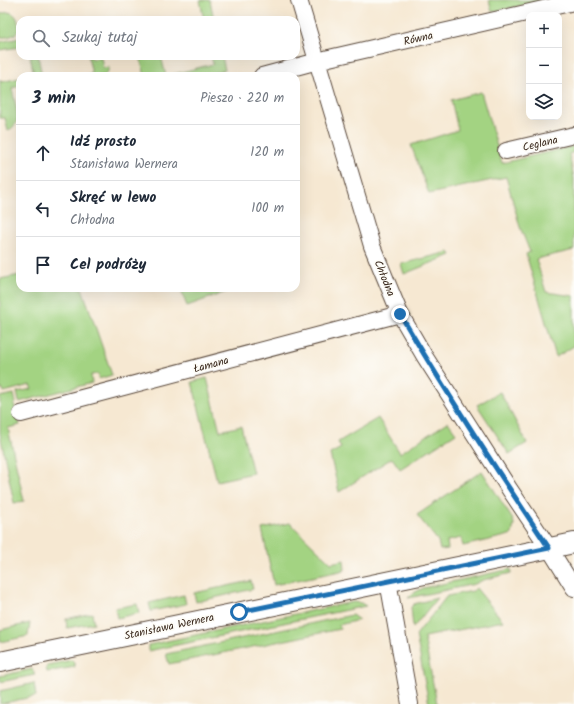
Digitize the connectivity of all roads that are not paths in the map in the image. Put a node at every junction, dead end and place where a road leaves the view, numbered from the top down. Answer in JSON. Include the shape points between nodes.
{"nodes":[{"id":1,"x":299,"y":0,"type":"edge"},
{"id":2,"x":574,"y":2,"type":"edge"},
{"id":3,"x":318,"y":61,"type":"junction"},
{"id":4,"x":277,"y":72,"type":"edge"},
{"id":5,"x":574,"y":135,"type":"edge"},
{"id":6,"x":506,"y":151,"type":"dead end"},
{"id":7,"x":400,"y":314,"type":"junction"},
{"id":8,"x":21,"y":414,"type":"dead end"},
{"id":9,"x":574,"y":543,"type":"edge"},
{"id":10,"x":549,"y":548,"type":"junction"},
{"id":11,"x":388,"y":581,"type":"junction"},
{"id":12,"x":574,"y":588,"type":"edge"},
{"id":13,"x":0,"y":662,"type":"edge"},
{"id":14,"x":410,"y":704,"type":"edge"}],
"edges":[{"from":1,"to":3,"type":"street","name":"Chłodna"},
{"from":2,"to":3,"type":"street","name":"Równa"},
{"from":3,"to":4,"type":"street","name":"Równa"},
{"from":3,"to":7,"type":"street","name":"Chłodna","via":[[372,246]]},
{"from":5,"to":6,"type":"street","name":"Ceglana"},
{"from":7,"to":8,"type":"street","name":"Łamana"},
{"from":7,"to":10,"type":"street","name":"Chłodna","via":[[425,357]]},
{"from":9,"to":10,"type":"street","name":"Stanisława Wernera"},
{"from":10,"to":11,"type":"street","name":"Stanisława Wernera"},
{"from":10,"to":12,"type":"street","name":"Chłodna"},
{"from":11,"to":13,"type":"street","name":"Stanisława Wernera"},
{"from":11,"to":14,"type":"street"}]}
